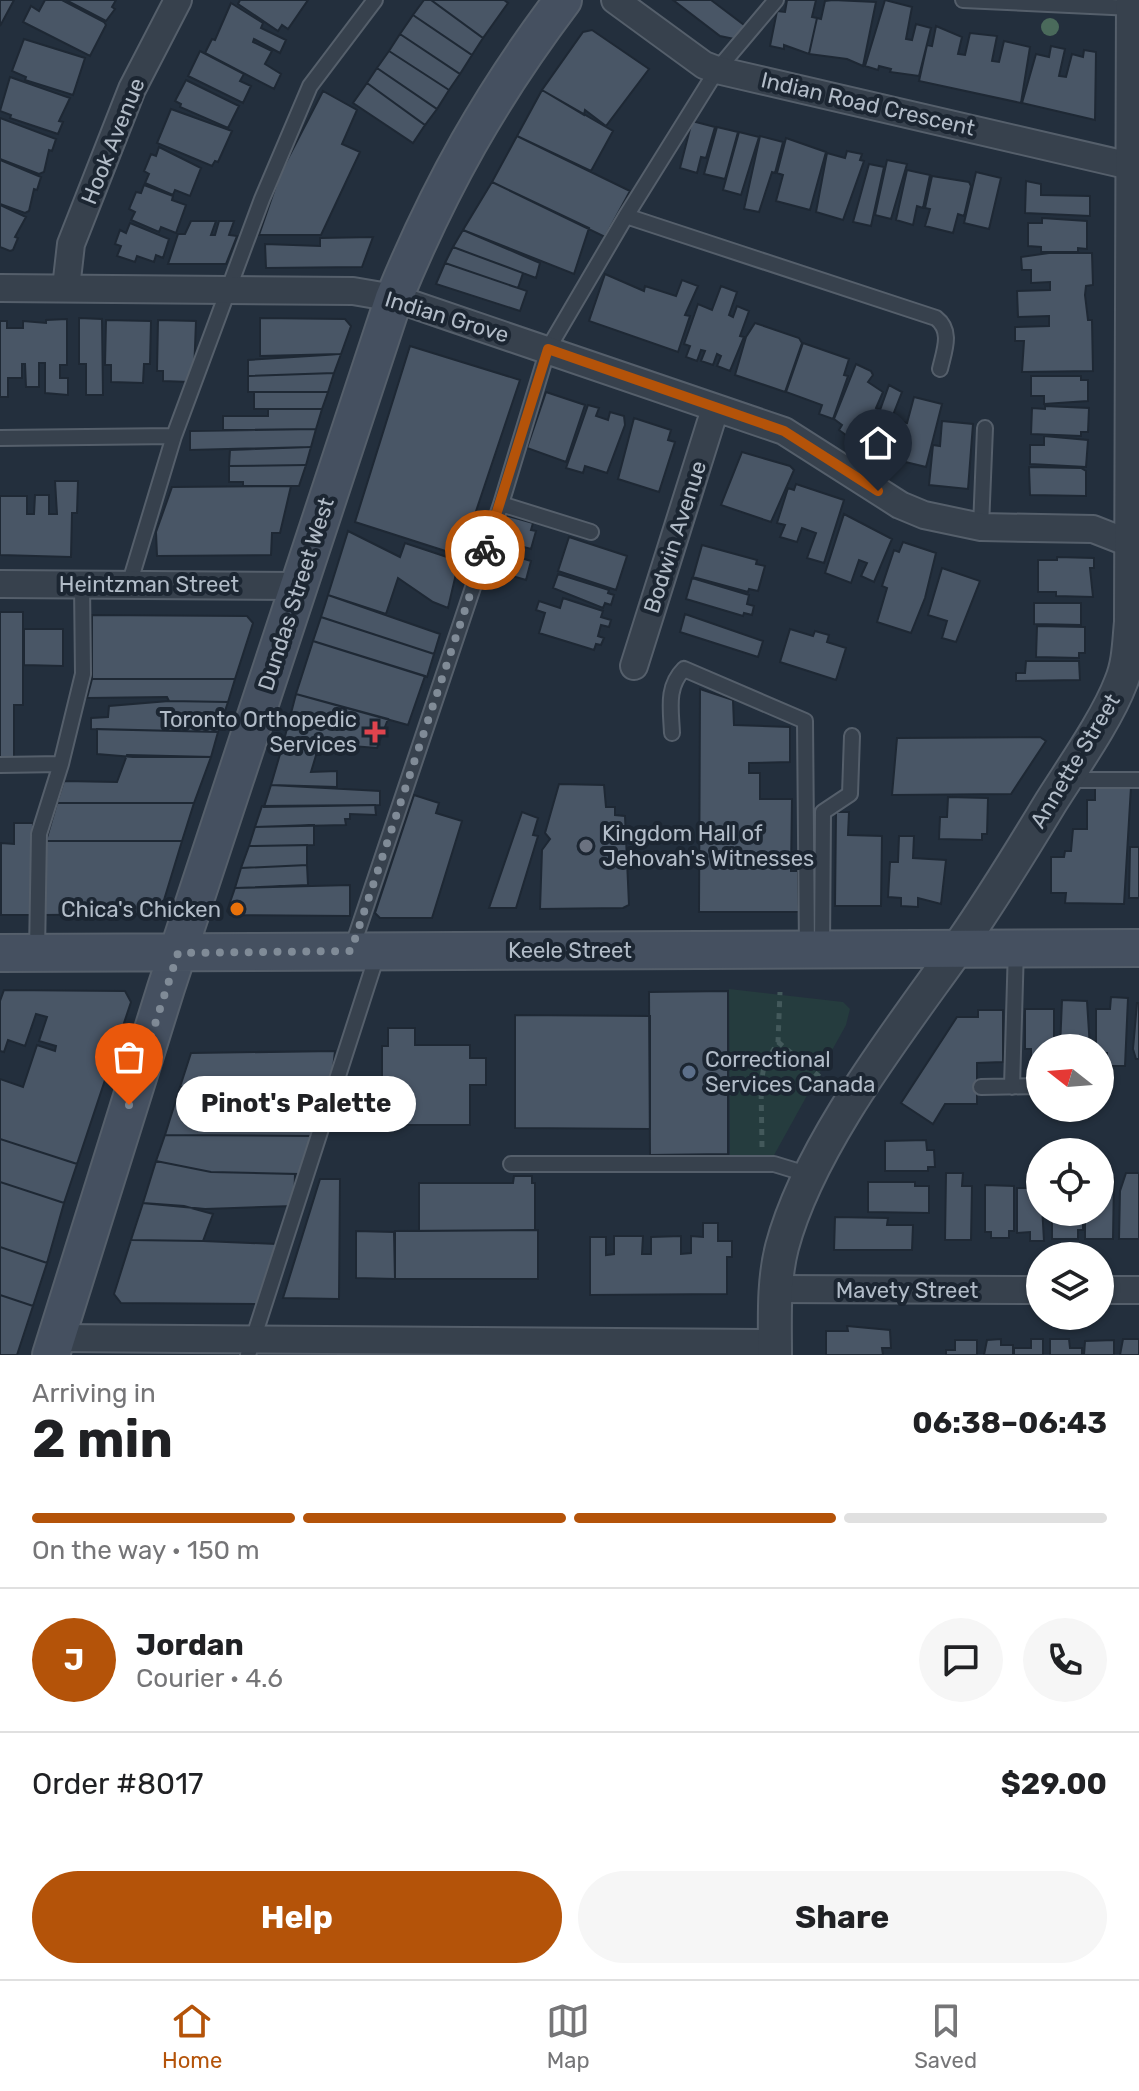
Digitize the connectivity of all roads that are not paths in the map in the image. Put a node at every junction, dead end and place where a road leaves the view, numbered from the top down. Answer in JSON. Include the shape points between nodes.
{"nodes":[{"id":1,"x":178,"y":0,"type":"edge"},
{"id":2,"x":375,"y":0,"type":"edge"},
{"id":3,"x":563,"y":0,"type":"edge"},
{"id":4,"x":615,"y":0,"type":"edge"},
{"id":5,"x":776,"y":0,"type":"edge"},
{"id":6,"x":963,"y":0,"type":"edge"},
{"id":7,"x":1133,"y":4,"type":"edge"},
{"id":8,"x":717,"y":70,"type":"junction"},
{"id":9,"x":1136,"y":167,"type":"edge"},
{"id":10,"x":626,"y":216,"type":"junction"},
{"id":11,"x":0,"y":288,"type":"edge"},
{"id":12,"x":66,"y":288,"type":"junction"},
{"id":13,"x":230,"y":289,"type":"junction"},
{"id":14,"x":394,"y":298,"type":"junction"},
{"id":15,"x":1135,"y":346,"type":"edge"},
{"id":16,"x":548,"y":349,"type":"junction"},
{"id":17,"x":940,"y":369,"type":"dead end"},
{"id":18,"x":715,"y":409,"type":"junction"},
{"id":19,"x":985,"y":428,"type":"dead end"},
{"id":20,"x":174,"y":436,"type":"junction"},
{"id":21,"x":0,"y":438,"type":"edge"},
{"id":22,"x":501,"y":504,"type":"junction"},
{"id":23,"x":981,"y":527,"type":"junction"},
{"id":24,"x":591,"y":532,"type":"dead end"},
{"id":25,"x":1135,"y":545,"type":"edge"},
{"id":26,"x":0,"y":584,"type":"edge"},
{"id":27,"x":82,"y":584,"type":"junction"},
{"id":28,"x":129,"y":585,"type":"junction"},
{"id":29,"x":298,"y":586,"type":"junction"},
{"id":30,"x":634,"y":666,"type":"dead end"},
{"id":31,"x":672,"y":733,"type":"dead end"},
{"id":32,"x":852,"y":736,"type":"dead end"},
{"id":33,"x":61,"y":764,"type":"junction"},
{"id":34,"x":0,"y":765,"type":"edge"},
{"id":35,"x":1065,"y":780,"type":"junction"},
{"id":36,"x":1139,"y":780,"type":"edge"},
{"id":37,"x":1016,"y":947,"type":"junction"},
{"id":38,"x":957,"y":948,"type":"junction"},
{"id":39,"x":1139,"y":948,"type":"edge"},
{"id":40,"x":815,"y":949,"type":"junction"},
{"id":41,"x":365,"y":952,"type":"junction"},
{"id":42,"x":0,"y":953,"type":"edge"},
{"id":43,"x":37,"y":953,"type":"junction"},
{"id":44,"x":178,"y":953,"type":"junction"},
{"id":45,"x":1026,"y":1086,"type":"edge"},
{"id":46,"x":981,"y":1087,"type":"dead end"},
{"id":47,"x":1012,"y":1087,"type":"junction"},
{"id":48,"x":511,"y":1164,"type":"dead end"},
{"id":49,"x":811,"y":1175,"type":"junction"},
{"id":50,"x":775,"y":1289,"type":"junction"},
{"id":51,"x":1026,"y":1290,"type":"edge"},
{"id":52,"x":1114,"y":1290,"type":"edge"},
{"id":53,"x":1139,"y":1290,"type":"edge"},
{"id":54,"x":53,"y":1346,"type":"edge"},
{"id":55,"x":250,"y":1348,"type":"edge"},
{"id":56,"x":775,"y":1349,"type":"edge"}],
"edges":[{"from":1,"to":12,"type":"street","name":"Hook Avenue","via":[[132,89],[71,244]]},
{"from":2,"to":13,"type":"lane","via":[[310,86]]},
{"from":3,"to":14,"type":"main road","name":"Dundas Street West","via":[[468,139],[428,214]]},
{"from":4,"to":8,"type":"street","name":"Indian Road Crescent"},
{"from":5,"to":8,"type":"lane"},
{"from":6,"to":7,"type":"lane"},
{"from":7,"to":9,"type":"street","name":"Annette Street"},
{"from":8,"to":9,"type":"street","name":"Indian Road Crescent"},
{"from":8,"to":10,"type":"lane"},
{"from":9,"to":15,"type":"street","name":"Annette Street"},
{"from":10,"to":16,"type":"lane"},
{"from":10,"to":17,"type":"lane","via":[[936,318],[947,336]]},
{"from":11,"to":12,"type":"street","name":"Indian Grove"},
{"from":12,"to":13,"type":"street","name":"Indian Grove"},
{"from":13,"to":14,"type":"street","name":"Indian Grove","via":[[353,291]]},
{"from":13,"to":20,"type":"lane"},
{"from":14,"to":16,"type":"street","name":"Indian Grove"},
{"from":14,"to":29,"type":"main road","name":"Dundas Street West"},
{"from":15,"to":25,"type":"street","name":"Annette Street"},
{"from":16,"to":18,"type":"street","name":"Indian Grove"},
{"from":16,"to":22,"type":"lane"},
{"from":18,"to":23,"type":"street","name":"Indian Grove","via":[[806,442],[900,505]]},
{"from":18,"to":30,"type":"street","name":"Bodwin Avenue"},
{"from":19,"to":23,"type":"lane"},
{"from":20,"to":21,"type":"lane"},
{"from":20,"to":28,"type":"lane"},
{"from":22,"to":24,"type":"lane"},
{"from":22,"to":41,"type":"lane"},
{"from":23,"to":25,"type":"street","name":"Indian Grove","via":[[1093,529]]},
{"from":25,"to":35,"type":"street","name":"Annette Street","via":[[1121,684]]},
{"from":26,"to":27,"type":"street","name":"Heintzman Street"},
{"from":27,"to":28,"type":"street","name":"Heintzman Street"},
{"from":27,"to":33,"type":"lane","via":[[83,674]]},
{"from":28,"to":29,"type":"street","name":"Heintzman Street"},
{"from":29,"to":44,"type":"main road","name":"Dundas Street West"},
{"from":31,"to":40,"type":"lane","via":[[671,692],[684,669],[805,721]]},
{"from":32,"to":40,"type":"lane","via":[[850,794],[823,812]]},
{"from":33,"to":34,"type":"lane"},
{"from":33,"to":43,"type":"lane","via":[[39,834]]},
{"from":35,"to":36,"type":"lane"},
{"from":35,"to":38,"type":"street","name":"Annette Street"},
{"from":37,"to":38,"type":"main road","name":"Keele Street"},
{"from":37,"to":39,"type":"main road","name":"Keele Street"},
{"from":37,"to":47,"type":"lane"},
{"from":38,"to":40,"type":"main road","name":"Keele Street"},
{"from":38,"to":49,"type":"street","name":"Annette Street","via":[[862,1084]]},
{"from":40,"to":41,"type":"main road","name":"Keele Street"},
{"from":41,"to":44,"type":"main road","name":"Keele Street"},
{"from":41,"to":55,"type":"lane"},
{"from":42,"to":43,"type":"main road","name":"Keele Street"},
{"from":43,"to":44,"type":"main road","name":"Keele Street"},
{"from":44,"to":54,"type":"main road","name":"Dundas Street West"},
{"from":45,"to":47,"type":"lane"},
{"from":46,"to":47,"type":"lane"},
{"from":48,"to":49,"type":"lane","via":[[763,1164]]},
{"from":49,"to":50,"type":"street","name":"Annette Street","via":[[795,1206]]},
{"from":50,"to":51,"type":"street","name":"Mavety Street"},
{"from":50,"to":56,"type":"street","name":"Annette Street"},
{"from":52,"to":53,"type":"street"},
{"from":54,"to":55,"type":"street"},
{"from":55,"to":56,"type":"street"}]}
